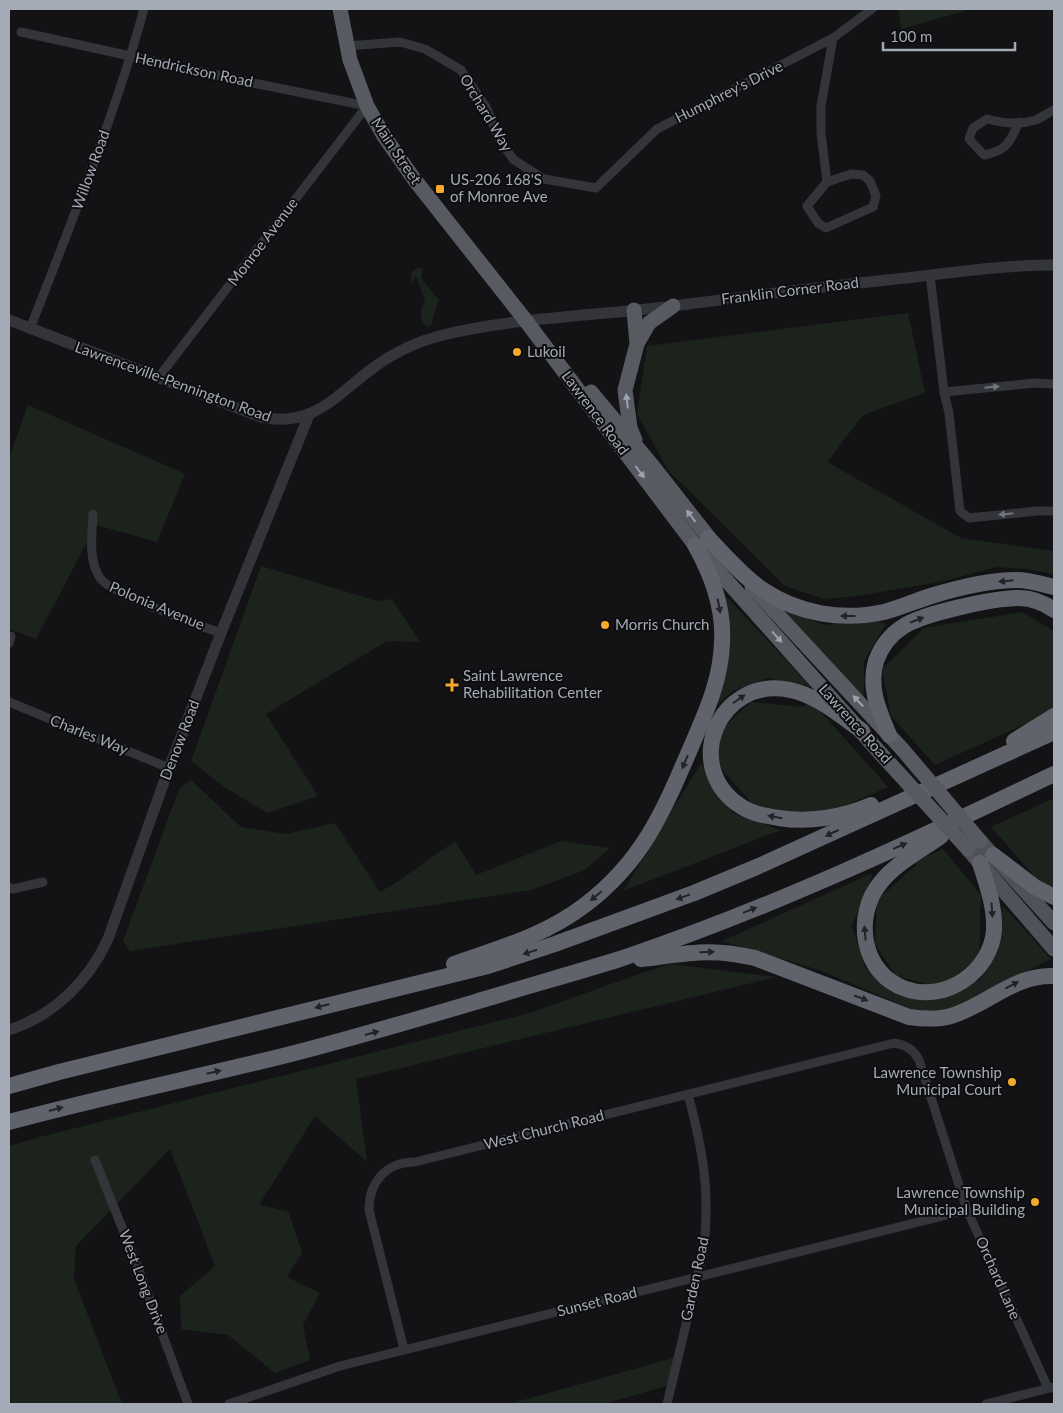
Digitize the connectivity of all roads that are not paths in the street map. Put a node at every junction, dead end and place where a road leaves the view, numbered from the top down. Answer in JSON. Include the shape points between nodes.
{"nodes":[{"id":1,"x":144,"y":9,"type":"edge"},
{"id":2,"x":340,"y":9,"type":"edge"},
{"id":3,"x":872,"y":9,"type":"edge"},
{"id":4,"x":21,"y":32,"type":"dead end"},
{"id":5,"x":833,"y":38,"type":"junction"},
{"id":6,"x":346,"y":46,"type":"junction"},
{"id":7,"x":131,"y":56,"type":"junction"},
{"id":8,"x":367,"y":106,"type":"junction"},
{"id":9,"x":1054,"y":110,"type":"edge"},
{"id":10,"x":1019,"y":122,"type":"junction"},
{"id":11,"x":827,"y":182,"type":"junction"},
{"id":12,"x":596,"y":188,"type":"joint"},
{"id":13,"x":1052,"y":262,"type":"edge"},
{"id":14,"x":930,"y":275,"type":"junction"},
{"id":15,"x":673,"y":306,"type":"junction"},
{"id":16,"x":634,"y":310,"type":"junction"},
{"id":17,"x":9,"y":320,"type":"edge"},
{"id":18,"x":526,"y":321,"type":"junction"},
{"id":19,"x":30,"y":329,"type":"junction"},
{"id":20,"x":637,"y":344,"type":"junction"},
{"id":21,"x":158,"y":378,"type":"junction"},
{"id":22,"x":1054,"y":384,"type":"edge"},
{"id":23,"x":944,"y":392,"type":"junction"},
{"id":24,"x":309,"y":415,"type":"junction"},
{"id":25,"x":638,"y":448,"type":"junction"},
{"id":26,"x":1054,"y":511,"type":"edge"},
{"id":27,"x":93,"y":514,"type":"dead end"},
{"id":28,"x":701,"y":542,"type":"junction"},
{"id":29,"x":1054,"y":587,"type":"edge"},
{"id":30,"x":1054,"y":610,"type":"edge"},
{"id":31,"x":221,"y":633,"type":"junction"},
{"id":32,"x":9,"y":702,"type":"edge"},
{"id":33,"x":1054,"y":716,"type":"edge"},
{"id":34,"x":862,"y":731,"type":"junction"},
{"id":35,"x":1054,"y":732,"type":"edge"},
{"id":36,"x":889,"y":735,"type":"junction"},
{"id":37,"x":169,"y":768,"type":"junction"},
{"id":38,"x":963,"y":774,"type":"junction"},
{"id":39,"x":1054,"y":774,"type":"edge"},
{"id":40,"x":1054,"y":780,"type":"edge"},
{"id":41,"x":924,"y":791,"type":"junction"},
{"id":42,"x":1007,"y":797,"type":"junction"},
{"id":43,"x":973,"y":812,"type":"junction"},
{"id":44,"x":974,"y":845,"type":"junction"},
{"id":45,"x":987,"y":859,"type":"junction"},
{"id":46,"x":42,"y":882,"type":"dead end"},
{"id":47,"x":9,"y":887,"type":"edge"},
{"id":48,"x":1054,"y":897,"type":"edge"},
{"id":49,"x":1054,"y":923,"type":"edge"},
{"id":50,"x":1054,"y":949,"type":"edge"},
{"id":51,"x":606,"y":963,"type":"junction"},
{"id":52,"x":1054,"y":976,"type":"edge"},
{"id":53,"x":356,"y":998,"type":"junction"},
{"id":54,"x":9,"y":1030,"type":"edge"},
{"id":55,"x":887,"y":1044,"type":"joint"},
{"id":56,"x":9,"y":1086,"type":"edge"},
{"id":57,"x":688,"y":1094,"type":"junction"},
{"id":58,"x":9,"y":1122,"type":"edge"},
{"id":59,"x":95,"y":1160,"type":"dead end"},
{"id":60,"x":967,"y":1210,"type":"junction"},
{"id":61,"x":697,"y":1277,"type":"junction"},
{"id":62,"x":404,"y":1349,"type":"junction"},
{"id":63,"x":1051,"y":1388,"type":"edge"},
{"id":64,"x":188,"y":1404,"type":"edge"},
{"id":65,"x":229,"y":1404,"type":"edge"},
{"id":66,"x":667,"y":1404,"type":"edge"},
{"id":67,"x":986,"y":1404,"type":"edge"}],
"edges":[{"from":1,"to":7,"type":"street","name":"Willow Road"},
{"from":2,"to":6,"type":"highway","name":"Main Street"},
{"from":3,"to":5,"type":"street","name":"Humphrey's Drive"},
{"from":4,"to":7,"type":"street","name":"Hendrickson Road"},
{"from":5,"to":11,"type":"street","via":[[822,106],[821,134]]},
{"from":5,"to":12,"type":"street","name":"Humphrey's Drive","via":[[657,128]]},
{"from":6,"to":8,"type":"highway","name":"Main Street"},
{"from":6,"to":12,"type":"street","name":"Orchard Way","via":[[400,42],[426,49],[461,70],[486,107],[500,141],[514,160],[544,179]]},
{"from":7,"to":8,"type":"street","name":"Hendrickson Road"},
{"from":7,"to":19,"type":"street","name":"Willow Road","via":[[85,188]]},
{"from":8,"to":18,"type":"highway","name":"Main Street","via":[[414,179]]},
{"from":8,"to":21,"type":"street","name":"Monroe Avenue"},
{"from":9,"to":10,"type":"street","via":[[1035,120]]},
{"from":10,"to":10,"type":"street","via":[[1004,124],[987,119],[973,128],[969,139],[984,155],[998,152],[1011,139]]},
{"from":11,"to":11,"type":"street","via":[[807,206],[818,223],[826,228],[873,207],[876,196],[863,175],[851,174]]},
{"from":13,"to":14,"type":"street","name":"Franklin Corner Road"},
{"from":14,"to":15,"type":"street","name":"Franklin Corner Road"},
{"from":14,"to":23,"type":"street"},
{"from":15,"to":16,"type":"street","name":"Franklin Corner Road"},
{"from":15,"to":20,"type":"highway","via":[[649,323]]},
{"from":16,"to":18,"type":"street","name":"Franklin Corner Road"},
{"from":16,"to":20,"type":"highway"},
{"from":17,"to":19,"type":"street","name":"Lawrenceville-Pennington Road"},
{"from":18,"to":24,"type":"street","name":"Lawrenceville-Pennington Road","via":[[455,333],[417,344],[374,367]]},
{"from":18,"to":25,"type":"highway","name":"Lawrence Road","via":[[570,366]]},
{"from":18,"to":28,"type":"highway","name":"Lawrence Road","one_way":true},
{"from":19,"to":21,"type":"street","name":"Lawrenceville-Pennington Road"},
{"from":25,"to":20,"type":"highway","one_way":true,"via":[[630,428],[625,390]]},
{"from":21,"to":24,"type":"street","name":"Lawrenceville-Pennington Road","via":[[261,417],[285,420]]},
{"from":23,"to":22,"type":"street","one_way":true,"via":[[1035,382]]},
{"from":26,"to":23,"type":"street","one_way":true,"via":[[969,518],[960,511]]},
{"from":24,"to":31,"type":"street","name":"Denow Road"},
{"from":28,"to":25,"type":"highway","name":"Lawrence Road","one_way":true},
{"from":27,"to":31,"type":"street","name":"Polonia Avenue","via":[[95,568],[104,583]]},
{"from":29,"to":28,"type":"highway","one_way":true,"via":[[1017,580],[990,583],[932,596],[886,611],[831,615],[795,606],[763,589]]},
{"from":28,"to":34,"type":"highway","name":"Lawrence Road","one_way":true},
{"from":36,"to":28,"type":"highway","name":"Lawrence Road","one_way":true},
{"from":28,"to":53,"type":"highway","one_way":true,"via":[[718,601],[722,640],[720,669],[712,700],[665,807],[638,852],[590,900],[540,933]]},
{"from":36,"to":30,"type":"highway","one_way":true,"via":[[875,696],[874,672],[881,650],[896,632],[917,620],[948,610],[1004,600],[1031,600]]},
{"from":31,"to":37,"type":"street","name":"Denow Road"},
{"from":32,"to":37,"type":"street","name":"Charles Way"},
{"from":33,"to":38,"type":"highway"},
{"from":41,"to":34,"type":"highway","one_way":true,"via":[[892,797],[837,816],[785,819],[743,808],[725,792],[714,770],[711,747],[718,722],[734,703],[755,691],[773,688],[802,693]]},
{"from":34,"to":44,"type":"highway","name":"Lawrence Road","bridge":true,"via":[[881,754]]},
{"from":35,"to":38,"type":"highway"},
{"from":36,"to":44,"type":"highway","name":"Lawrence Road","bridge":true},
{"from":37,"to":54,"type":"street","name":"Denow Road","via":[[108,940],[92,970],[52,1009]]},
{"from":38,"to":41,"type":"highway"},
{"from":39,"to":42,"type":"highway"},
{"from":40,"to":42,"type":"highway"},
{"from":41,"to":53,"type":"highway","one_way":true,"via":[[694,893],[555,944],[488,966]]},
{"from":42,"to":43,"type":"highway"},
{"from":45,"to":43,"type":"highway","one_way":true,"via":[[994,929],[990,947],[971,976],[940,991],[914,991],[905,989],[882,973],[868,951],[864,927],[868,903],[889,873]]},
{"from":51,"to":43,"type":"highway","one_way":true,"via":[[768,903]]},
{"from":44,"to":45,"type":"main road","name":"Lawrence Road"},
{"from":45,"to":48,"type":"highway"},
{"from":45,"to":49,"type":"main road","name":"Lawrence Road"},
{"from":45,"to":50,"type":"main road","name":"Lawrence Road"},
{"from":46,"to":47,"type":"street","via":[[13,889]]},
{"from":51,"to":52,"type":"highway","one_way":true,"via":[[688,952],[733,953],[923,1019],[963,1012],[1022,980]]},
{"from":58,"to":51,"type":"highway","one_way":true,"via":[[374,1032]]},
{"from":53,"to":56,"type":"highway","one_way":true},
{"from":55,"to":57,"type":"street","name":"West Church Road"},
{"from":55,"to":60,"type":"street","name":"Orchard Lane","via":[[902,1044],[910,1048],[919,1060]]},
{"from":57,"to":61,"type":"street","name":"Garden Road","via":[[702,1151],[706,1185],[704,1249]]},
{"from":57,"to":62,"type":"street","name":"West Church Road","via":[[415,1162],[400,1163],[383,1173],[371,1191],[369,1210]]},
{"from":59,"to":64,"type":"street","name":"West Long Drive"},
{"from":60,"to":61,"type":"street","name":"Sunset Road"},
{"from":60,"to":63,"type":"street","name":"Orchard Lane"},
{"from":61,"to":62,"type":"street","name":"Sunset Road"},
{"from":61,"to":66,"type":"street","name":"Garden Road"},
{"from":62,"to":65,"type":"street","name":"Sunset Road","via":[[340,1366]]},
{"from":63,"to":67,"type":"street"}]}
